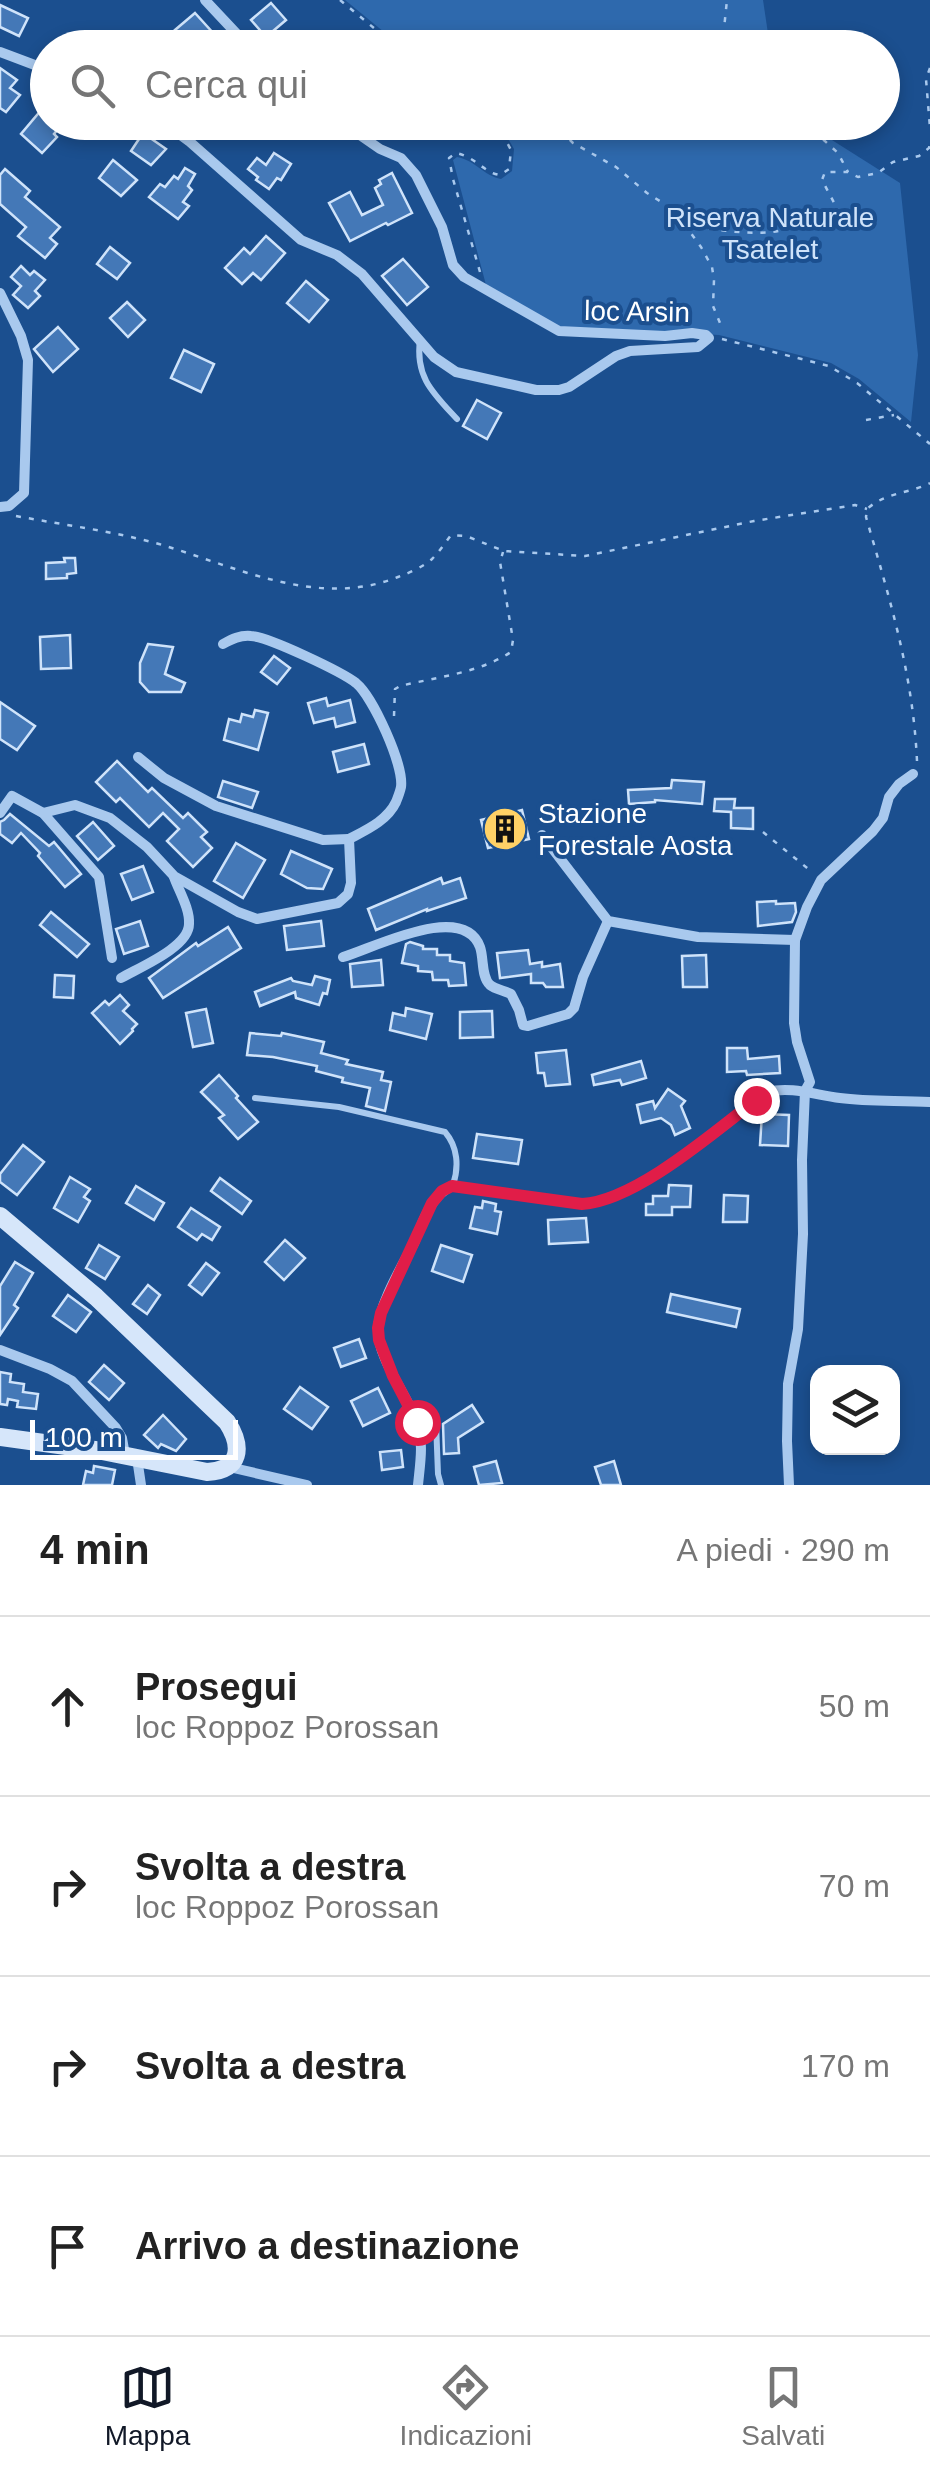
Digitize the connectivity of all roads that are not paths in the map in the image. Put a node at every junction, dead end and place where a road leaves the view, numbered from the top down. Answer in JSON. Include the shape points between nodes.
{"nodes":[{"id":1,"x":205,"y":0,"type":"edge"},
{"id":2,"x":233,"y":30,"type":"edge"},
{"id":3,"x":0,"y":52,"type":"edge"},
{"id":4,"x":30,"y":63,"type":"edge"},
{"id":5,"x":187,"y":140,"type":"edge"},
{"id":6,"x":368,"y":140,"type":"edge"},
{"id":7,"x":0,"y":292,"type":"edge"},
{"id":8,"x":420,"y":338,"type":"junction"},
{"id":9,"x":458,"y":419,"type":"dead end"},
{"id":10,"x":0,"y":508,"type":"edge"},
{"id":11,"x":222,"y":644,"type":"dead end"},
{"id":12,"x":138,"y":757,"type":"dead end"},
{"id":13,"x":914,"y":774,"type":"road end"},
{"id":14,"x":0,"y":812,"type":"edge"},
{"id":15,"x":43,"y":813,"type":"junction"},
{"id":16,"x":542,"y":835,"type":"dead end"},
{"id":17,"x":348,"y":839,"type":"junction"},
{"id":18,"x":174,"y":876,"type":"junction"},
{"id":19,"x":608,"y":921,"type":"junction"},
{"id":20,"x":795,"y":940,"type":"junction"},
{"id":21,"x":343,"y":957,"type":"dead end"},
{"id":22,"x":112,"y":958,"type":"dead end"},
{"id":23,"x":122,"y":978,"type":"dead end"},
{"id":24,"x":805,"y":1090,"type":"junction"},
{"id":25,"x":256,"y":1098,"type":"dead end"},
{"id":26,"x":930,"y":1102,"type":"edge"},
{"id":27,"x":452,"y":1186,"type":"junction"},
{"id":28,"x":0,"y":1216,"type":"edge"},
{"id":29,"x":0,"y":1350,"type":"edge"},
{"id":30,"x":436,"y":1422,"type":"dead end"},
{"id":31,"x":0,"y":1437,"type":"edge"},
{"id":32,"x":131,"y":1457,"type":"junction"},
{"id":33,"x":229,"y":1466,"type":"junction"},
{"id":34,"x":421,"y":1484,"type":"edge"},
{"id":35,"x":141,"y":1485,"type":"edge"},
{"id":36,"x":307,"y":1485,"type":"edge"},
{"id":37,"x":441,"y":1485,"type":"edge"},
{"id":38,"x":789,"y":1485,"type":"edge"}],
"edges":[{"from":1,"to":2,"type":"street"},
{"from":3,"to":4,"type":"street"},
{"from":5,"to":8,"type":"street","name":"loc Arsin","via":[[301,240],[362,274]]},
{"from":6,"to":8,"type":"street","name":"loc Arsin","via":[[416,175],[453,266],[464,277],[559,332],[692,332],[709,338],[698,347],[616,356],[569,387],[548,390],[456,372]]},
{"from":7,"to":10,"type":"street","via":[[28,360],[24,493]]},
{"from":8,"to":9,"type":"lane","via":[[417,358],[428,388]]},
{"from":11,"to":17,"type":"street","via":[[256,636],[340,673],[370,699],[402,785],[386,817]]},
{"from":12,"to":17,"type":"street","via":[[216,806],[323,840]]},
{"from":13,"to":20,"type":"street","via":[[889,797],[873,831],[821,880]]},
{"from":14,"to":15,"type":"street","via":[[12,796]]},
{"from":15,"to":18,"type":"street","via":[[75,804],[110,818]]},
{"from":15,"to":22,"type":"street","via":[[99,877]]},
{"from":16,"to":19,"type":"street"},
{"from":17,"to":18,"type":"street","via":[[348,894],[322,908],[257,919]]},
{"from":18,"to":23,"type":"street","via":[[189,930],[182,943]]},
{"from":19,"to":20,"type":"street","via":[[698,937]]},
{"from":19,"to":21,"type":"street","via":[[574,1008],[528,1026],[511,994],[486,980],[480,946],[460,928],[422,930]]},
{"from":20,"to":24,"type":"street","via":[[793,1013],[810,1082]]},
{"from":24,"to":26,"type":"street","via":[[836,1098]]},
{"from":24,"to":27,"type":"street","via":[[767,1092],[681,1158],[601,1203]]},
{"from":24,"to":38,"type":"street","via":[[798,1329],[788,1384]]},
{"from":25,"to":27,"type":"lane","via":[[339,1107],[445,1132],[456,1154]]},
{"from":27,"to":34,"type":"street","via":[[432,1203],[378,1328],[417,1422]]},
{"from":28,"to":33,"type":"main road","via":[[228,1422],[237,1450]]},
{"from":29,"to":32,"type":"street","via":[[72,1381],[116,1428]]},
{"from":30,"to":37,"type":"lane"},
{"from":31,"to":32,"type":"main road"},
{"from":32,"to":33,"type":"main road","via":[[208,1472]]},
{"from":32,"to":35,"type":"street"},
{"from":33,"to":36,"type":"street"}]}
